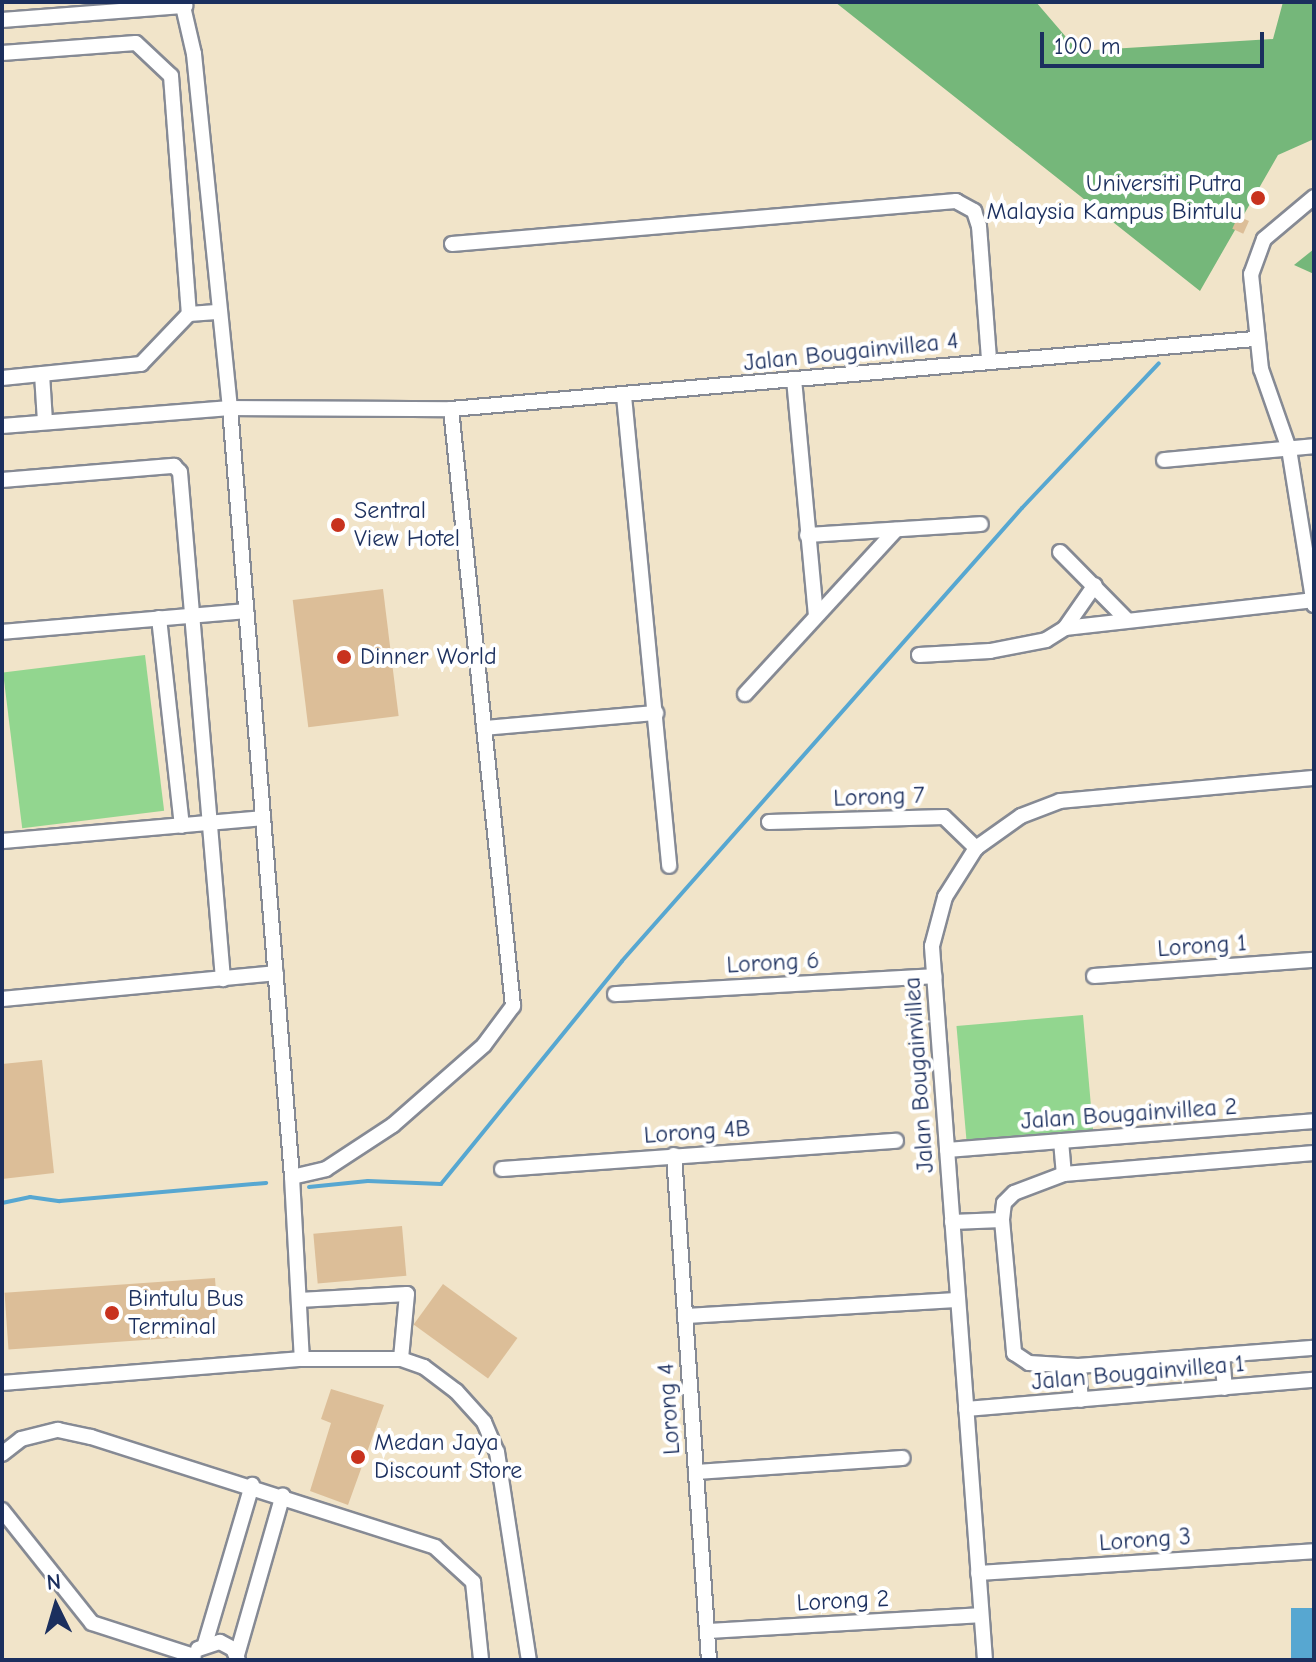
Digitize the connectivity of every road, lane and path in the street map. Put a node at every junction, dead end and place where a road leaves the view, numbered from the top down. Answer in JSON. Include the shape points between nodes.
{"nodes":[{"id":1,"x":184,"y":4,"type":"edge"},
{"id":2,"x":2,"y":20,"type":"edge"},
{"id":3,"x":2,"y":53,"type":"edge"},
{"id":4,"x":1314,"y":197,"type":"edge"},
{"id":5,"x":452,"y":244,"type":"dead end"},
{"id":6,"x":220,"y":312,"type":"junction"},
{"id":7,"x":189,"y":314,"type":"junction"},
{"id":8,"x":1255,"y":339,"type":"junction"},
{"id":9,"x":989,"y":360,"type":"junction"},
{"id":10,"x":42,"y":374,"type":"junction"},
{"id":11,"x":2,"y":378,"type":"edge"},
{"id":12,"x":794,"y":379,"type":"junction"},
{"id":13,"x":624,"y":396,"type":"junction"},
{"id":14,"x":230,"y":408,"type":"junction"},
{"id":15,"x":451,"y":409,"type":"junction"},
{"id":16,"x":45,"y":422,"type":"junction"},
{"id":17,"x":2,"y":426,"type":"edge"},
{"id":18,"x":1314,"y":446,"type":"edge"},
{"id":19,"x":1289,"y":449,"type":"junction"},
{"id":20,"x":1164,"y":460,"type":"dead end"},
{"id":21,"x":2,"y":476,"type":"edge"},
{"id":22,"x":981,"y":524,"type":"dead end"},
{"id":23,"x":896,"y":530,"type":"junction"},
{"id":24,"x":807,"y":535,"type":"junction"},
{"id":25,"x":1060,"y":552,"type":"dead end"},
{"id":26,"x":1095,"y":585,"type":"junction"},
{"id":27,"x":1314,"y":602,"type":"edge"},
{"id":28,"x":246,"y":611,"type":"junction"},
{"id":29,"x":816,"y":614,"type":"junction"},
{"id":30,"x":192,"y":616,"type":"junction"},
{"id":31,"x":159,"y":618,"type":"junction"},
{"id":32,"x":1126,"y":619,"type":"junction"},
{"id":33,"x":1065,"y":628,"type":"junction"},
{"id":34,"x":2,"y":632,"type":"edge"},
{"id":35,"x":919,"y":655,"type":"dead end"},
{"id":36,"x":745,"y":694,"type":"dead end"},
{"id":37,"x":656,"y":713,"type":"junction"},
{"id":38,"x":484,"y":728,"type":"junction"},
{"id":39,"x":1314,"y":778,"type":"edge"},
{"id":40,"x":263,"y":818,"type":"junction"},
{"id":41,"x":769,"y":822,"type":"dead end"},
{"id":42,"x":209,"y":824,"type":"junction"},
{"id":43,"x":182,"y":826,"type":"junction"},
{"id":44,"x":2,"y":841,"type":"edge"},
{"id":45,"x":976,"y":848,"type":"junction"},
{"id":46,"x":669,"y":866,"type":"dead end"},
{"id":47,"x":1314,"y":960,"type":"edge"},
{"id":48,"x":276,"y":973,"type":"junction"},
{"id":49,"x":934,"y":976,"type":"junction"},
{"id":50,"x":1094,"y":976,"type":"dead end"},
{"id":51,"x":223,"y":979,"type":"junction"},
{"id":52,"x":615,"y":994,"type":"dead end"},
{"id":53,"x":2,"y":999,"type":"edge"},
{"id":54,"x":1314,"y":1121,"type":"edge"},
{"id":55,"x":1204,"y":1131,"type":"junction"},
{"id":56,"x":896,"y":1141,"type":"dead end"},
{"id":57,"x":1061,"y":1141,"type":"junction"},
{"id":58,"x":947,"y":1150,"type":"junction"},
{"id":59,"x":1314,"y":1153,"type":"edge"},
{"id":60,"x":674,"y":1155,"type":"junction"},
{"id":61,"x":1206,"y":1158,"type":"junction"},
{"id":62,"x":502,"y":1169,"type":"dead end"},
{"id":63,"x":1064,"y":1174,"type":"junction"},
{"id":64,"x":292,"y":1177,"type":"junction"},
{"id":65,"x":1002,"y":1220,"type":"junction"},
{"id":66,"x":952,"y":1222,"type":"junction"},
{"id":67,"x":299,"y":1300,"type":"junction"},
{"id":68,"x":958,"y":1300,"type":"junction"},
{"id":69,"x":685,"y":1316,"type":"junction"},
{"id":70,"x":1314,"y":1348,"type":"edge"},
{"id":71,"x":1222,"y":1355,"type":"junction"},
{"id":72,"x":302,"y":1359,"type":"junction"},
{"id":73,"x":401,"y":1359,"type":"junction"},
{"id":74,"x":1078,"y":1366,"type":"junction"},
{"id":75,"x":1314,"y":1380,"type":"edge"},
{"id":76,"x":2,"y":1383,"type":"edge"},
{"id":77,"x":1225,"y":1388,"type":"junction"},
{"id":78,"x":1081,"y":1400,"type":"junction"},
{"id":79,"x":966,"y":1409,"type":"junction"},
{"id":80,"x":2,"y":1454,"type":"edge"},
{"id":81,"x":903,"y":1458,"type":"dead end"},
{"id":82,"x":696,"y":1472,"type":"junction"},
{"id":83,"x":252,"y":1485,"type":"junction"},
{"id":84,"x":283,"y":1495,"type":"junction"},
{"id":85,"x":2,"y":1510,"type":"edge"},
{"id":86,"x":1314,"y":1551,"type":"edge"},
{"id":87,"x":978,"y":1573,"type":"junction"},
{"id":88,"x":981,"y":1615,"type":"junction"},
{"id":89,"x":707,"y":1631,"type":"junction"},
{"id":90,"x":205,"y":1644,"type":"junction"},
{"id":91,"x":193,"y":1658,"type":"edge"},
{"id":92,"x":238,"y":1658,"type":"edge"},
{"id":93,"x":481,"y":1660,"type":"edge"},
{"id":94,"x":529,"y":1660,"type":"edge"},
{"id":95,"x":709,"y":1660,"type":"edge"},
{"id":96,"x":985,"y":1660,"type":"edge"}],
"edges":[{"from":1,"to":2,"type":"street"},
{"from":1,"to":6,"type":"street"},
{"from":3,"to":7,"type":"street","via":[[136,43],[171,76]]},
{"from":4,"to":8,"type":"street","via":[[1264,239],[1256,254],[1251,274]]},
{"from":5,"to":9,"type":"street","via":[[956,201],[974,211],[979,226]]},
{"from":6,"to":7,"type":"street"},
{"from":6,"to":14,"type":"street"},
{"from":7,"to":10,"type":"street","via":[[141,364]]},
{"from":8,"to":9,"type":"street","name":"Jalan Bougainvillea 4"},
{"from":8,"to":19,"type":"street"},
{"from":9,"to":12,"type":"street","name":"Jalan Bougainvillea 4"},
{"from":10,"to":11,"type":"street"},
{"from":10,"to":16,"type":"street"},
{"from":12,"to":13,"type":"street","name":"Jalan Bougainvillea 4"},
{"from":12,"to":24,"type":"street"},
{"from":13,"to":15,"type":"street","name":"Jalan Bougainvillea 4"},
{"from":13,"to":37,"type":"street"},
{"from":14,"to":15,"type":"street","name":"Jalan Bougainvillea 4"},
{"from":14,"to":16,"type":"street","name":"Jalan Bougainvillea 4"},
{"from":14,"to":28,"type":"street"},
{"from":15,"to":38,"type":"street"},
{"from":16,"to":17,"type":"street","name":"Jalan Bougainvillea 4"},
{"from":18,"to":19,"type":"street"},
{"from":19,"to":20,"type":"street"},
{"from":19,"to":27,"type":"street"},
{"from":21,"to":30,"type":"street","via":[[174,466],[180,472]]},
{"from":22,"to":23,"type":"street"},
{"from":23,"to":24,"type":"street"},
{"from":23,"to":29,"type":"street"},
{"from":24,"to":29,"type":"street"},
{"from":25,"to":26,"type":"street"},
{"from":26,"to":32,"type":"street"},
{"from":26,"to":33,"type":"street"},
{"from":27,"to":32,"type":"street"},
{"from":28,"to":30,"type":"street"},
{"from":28,"to":40,"type":"street"},
{"from":29,"to":36,"type":"street"},
{"from":30,"to":31,"type":"street"},
{"from":30,"to":42,"type":"street"},
{"from":31,"to":34,"type":"street"},
{"from":31,"to":43,"type":"street"},
{"from":32,"to":33,"type":"street"},
{"from":33,"to":35,"type":"street","via":[[1025,647]]},
{"from":37,"to":38,"type":"street"},
{"from":37,"to":46,"type":"street"},
{"from":38,"to":64,"type":"street","via":[[513,1006],[484,1045],[393,1125],[326,1169]]},
{"from":39,"to":45,"type":"street","name":"Jalan Bougainvillea","via":[[1060,801],[1021,816]]},
{"from":40,"to":42,"type":"street"},
{"from":40,"to":48,"type":"street"},
{"from":41,"to":45,"type":"street","name":"Lorong 7","via":[[944,817]]},
{"from":42,"to":43,"type":"street"},
{"from":42,"to":51,"type":"street"},
{"from":43,"to":44,"type":"street"},
{"from":45,"to":49,"type":"street","name":"Jalan Bougainvillea","via":[[945,897],[932,946]]},
{"from":47,"to":50,"type":"street","name":"Lorong 1"},
{"from":48,"to":51,"type":"street"},
{"from":48,"to":64,"type":"street"},
{"from":49,"to":52,"type":"street","name":"Lorong 6"},
{"from":49,"to":58,"type":"street","name":"Jalan Bougainvillea"},
{"from":51,"to":53,"type":"street"},
{"from":54,"to":55,"type":"street","name":"Jalan Bougainvillea 2"},
{"from":55,"to":57,"type":"street","name":"Jalan Bougainvillea 2"},
{"from":55,"to":61,"type":"street"},
{"from":56,"to":60,"type":"street","name":"Lorong 4B"},
{"from":57,"to":58,"type":"street","name":"Jalan Bougainvillea 2"},
{"from":57,"to":63,"type":"street"},
{"from":58,"to":66,"type":"street","name":"Jalan Bougainvillea"},
{"from":59,"to":61,"type":"street"},
{"from":60,"to":62,"type":"street","name":"Lorong 4B"},
{"from":60,"to":69,"type":"street","name":"Lorong 4"},
{"from":61,"to":63,"type":"street"},
{"from":63,"to":65,"type":"street","via":[[1014,1193],[1004,1203]]},
{"from":64,"to":67,"type":"street"},
{"from":65,"to":66,"type":"street"},
{"from":65,"to":74,"type":"street","via":[[1014,1353],[1029,1363]]},
{"from":66,"to":68,"type":"street","name":"Jalan Bougainvillea"},
{"from":67,"to":72,"type":"street"},
{"from":67,"to":73,"type":"street","via":[[407,1294]]},
{"from":68,"to":69,"type":"street"},
{"from":68,"to":79,"type":"street","name":"Jalan Bougainvillea"},
{"from":69,"to":82,"type":"street","name":"Lorong 4"},
{"from":70,"to":71,"type":"street"},
{"from":71,"to":74,"type":"street"},
{"from":71,"to":77,"type":"street"},
{"from":72,"to":73,"type":"street"},
{"from":72,"to":76,"type":"street"},
{"from":73,"to":94,"type":"street","via":[[424,1367],[456,1391],[484,1422],[497,1452]]},
{"from":74,"to":78,"type":"street"},
{"from":75,"to":77,"type":"street","name":"Jalan Bougainvillea 1"},
{"from":77,"to":78,"type":"street","name":"Jalan Bougainvillea 1"},
{"from":78,"to":79,"type":"street","name":"Jalan Bougainvillea 1"},
{"from":79,"to":87,"type":"street","name":"Jalan Bougainvillea"},
{"from":80,"to":83,"type":"street","via":[[21,1439],[58,1430]]},
{"from":81,"to":82,"type":"street"},
{"from":82,"to":89,"type":"street","name":"Lorong 4"},
{"from":83,"to":84,"type":"street"},
{"from":83,"to":90,"type":"street"},
{"from":84,"to":92,"type":"street"},
{"from":84,"to":93,"type":"street","via":[[435,1547],[473,1582]]},
{"from":85,"to":91,"type":"street","via":[[92,1623]]},
{"from":86,"to":87,"type":"street","name":"Lorong 3"},
{"from":87,"to":88,"type":"street","name":"Jalan Bougainvillea"},
{"from":88,"to":89,"type":"street","name":"Lorong 2"},
{"from":88,"to":96,"type":"street","name":"Jalan Bougainvillea"},
{"from":89,"to":95,"type":"street","name":"Lorong 4"},
{"from":90,"to":91,"type":"street"},
{"from":90,"to":92,"type":"street","via":[[220,1642]]}]}
